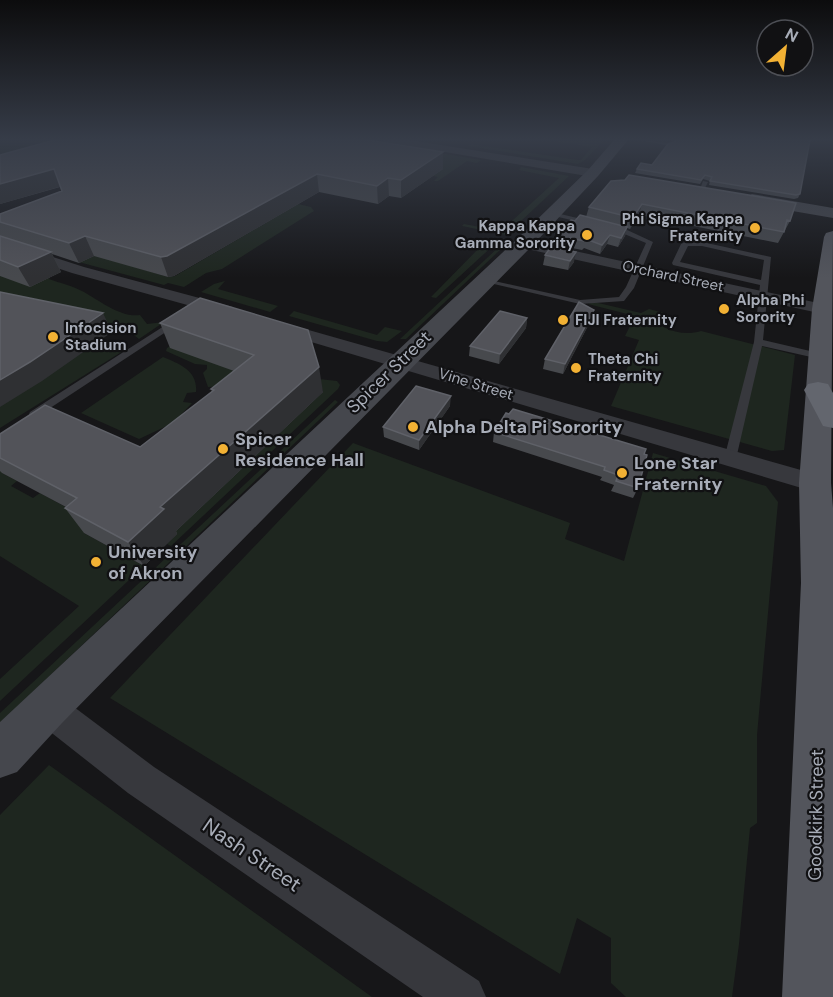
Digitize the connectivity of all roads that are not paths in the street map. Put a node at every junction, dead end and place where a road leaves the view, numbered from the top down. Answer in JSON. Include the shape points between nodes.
{"nodes":[{"id":1,"x":580,"y":186,"type":"edge"},
{"id":2,"x":699,"y":187,"type":"edge"},
{"id":3,"x":833,"y":213,"type":"edge"},
{"id":4,"x":552,"y":214,"type":"junction"},
{"id":5,"x":833,"y":237,"type":"edge"},
{"id":6,"x":0,"y":244,"type":"edge"},
{"id":7,"x":523,"y":244,"type":"junction"},
{"id":8,"x":639,"y":269,"type":"junction"},
{"id":9,"x":485,"y":280,"type":"junction"},
{"id":10,"x":762,"y":289,"type":"junction"},
{"id":11,"x":823,"y":309,"type":"junction"},
{"id":12,"x":192,"y":311,"type":"junction"},
{"id":13,"x":241,"y":315,"type":"edge"},
{"id":14,"x":260,"y":321,"type":"edge"},
{"id":15,"x":758,"y":342,"type":"junction"},
{"id":16,"x":400,"y":361,"type":"junction"},
{"id":17,"x":824,"y":389,"type":"edge"},
{"id":18,"x":20,"y":423,"type":"edge"},
{"id":19,"x":730,"y":459,"type":"junction"},
{"id":20,"x":815,"y":483,"type":"junction"},
{"id":21,"x":46,"y":707,"type":"junction"},
{"id":22,"x":0,"y":755,"type":"edge"},
{"id":23,"x":463,"y":997,"type":"edge"},
{"id":24,"x":812,"y":997,"type":"edge"}],
"edges":[{"from":1,"to":4,"type":"street","name":"Spicer Street"},
{"from":2,"to":3,"type":"street","via":[[729,196]]},
{"from":4,"to":7,"type":"street","name":"Spicer Street"},
{"from":4,"to":8,"type":"lane","via":[[623,230],[650,242]]},
{"from":5,"to":11,"type":"main road","name":"Goodkirk Street"},
{"from":6,"to":12,"type":"street"},
{"from":7,"to":8,"type":"street","name":"Orchard Street"},
{"from":7,"to":9,"type":"street","name":"Spicer Street"},
{"from":8,"to":9,"type":"lane","via":[[621,299],[594,302]]},
{"from":8,"to":10,"type":"street","name":"Orchard Street"},
{"from":9,"to":16,"type":"street","name":"Spicer Street"},
{"from":10,"to":10,"type":"lane","via":[[768,259],[702,243],[685,243],[676,263],[742,278]]},
{"from":10,"to":11,"type":"street","name":"Orchard Street"},
{"from":10,"to":15,"type":"lane"},
{"from":11,"to":17,"type":"main road","name":"Goodkirk Street"},
{"from":12,"to":13,"type":"street"},
{"from":12,"to":18,"type":"lane"},
{"from":14,"to":16,"type":"street","name":"Vine Street"},
{"from":15,"to":17,"type":"lane"},
{"from":15,"to":19,"type":"lane"},
{"from":16,"to":19,"type":"street","name":"Vine Street"},
{"from":16,"to":21,"type":"street","name":"Spicer Street"},
{"from":17,"to":20,"type":"main road","name":"Goodkirk Street"},
{"from":19,"to":20,"type":"street","name":"Vine Street"},
{"from":20,"to":24,"type":"main road","name":"Goodkirk Street","via":[[820,584]]},
{"from":21,"to":22,"type":"street","name":"Spicer Street"},
{"from":21,"to":23,"type":"street","name":"Nash Street","via":[[141,780]]}]}
